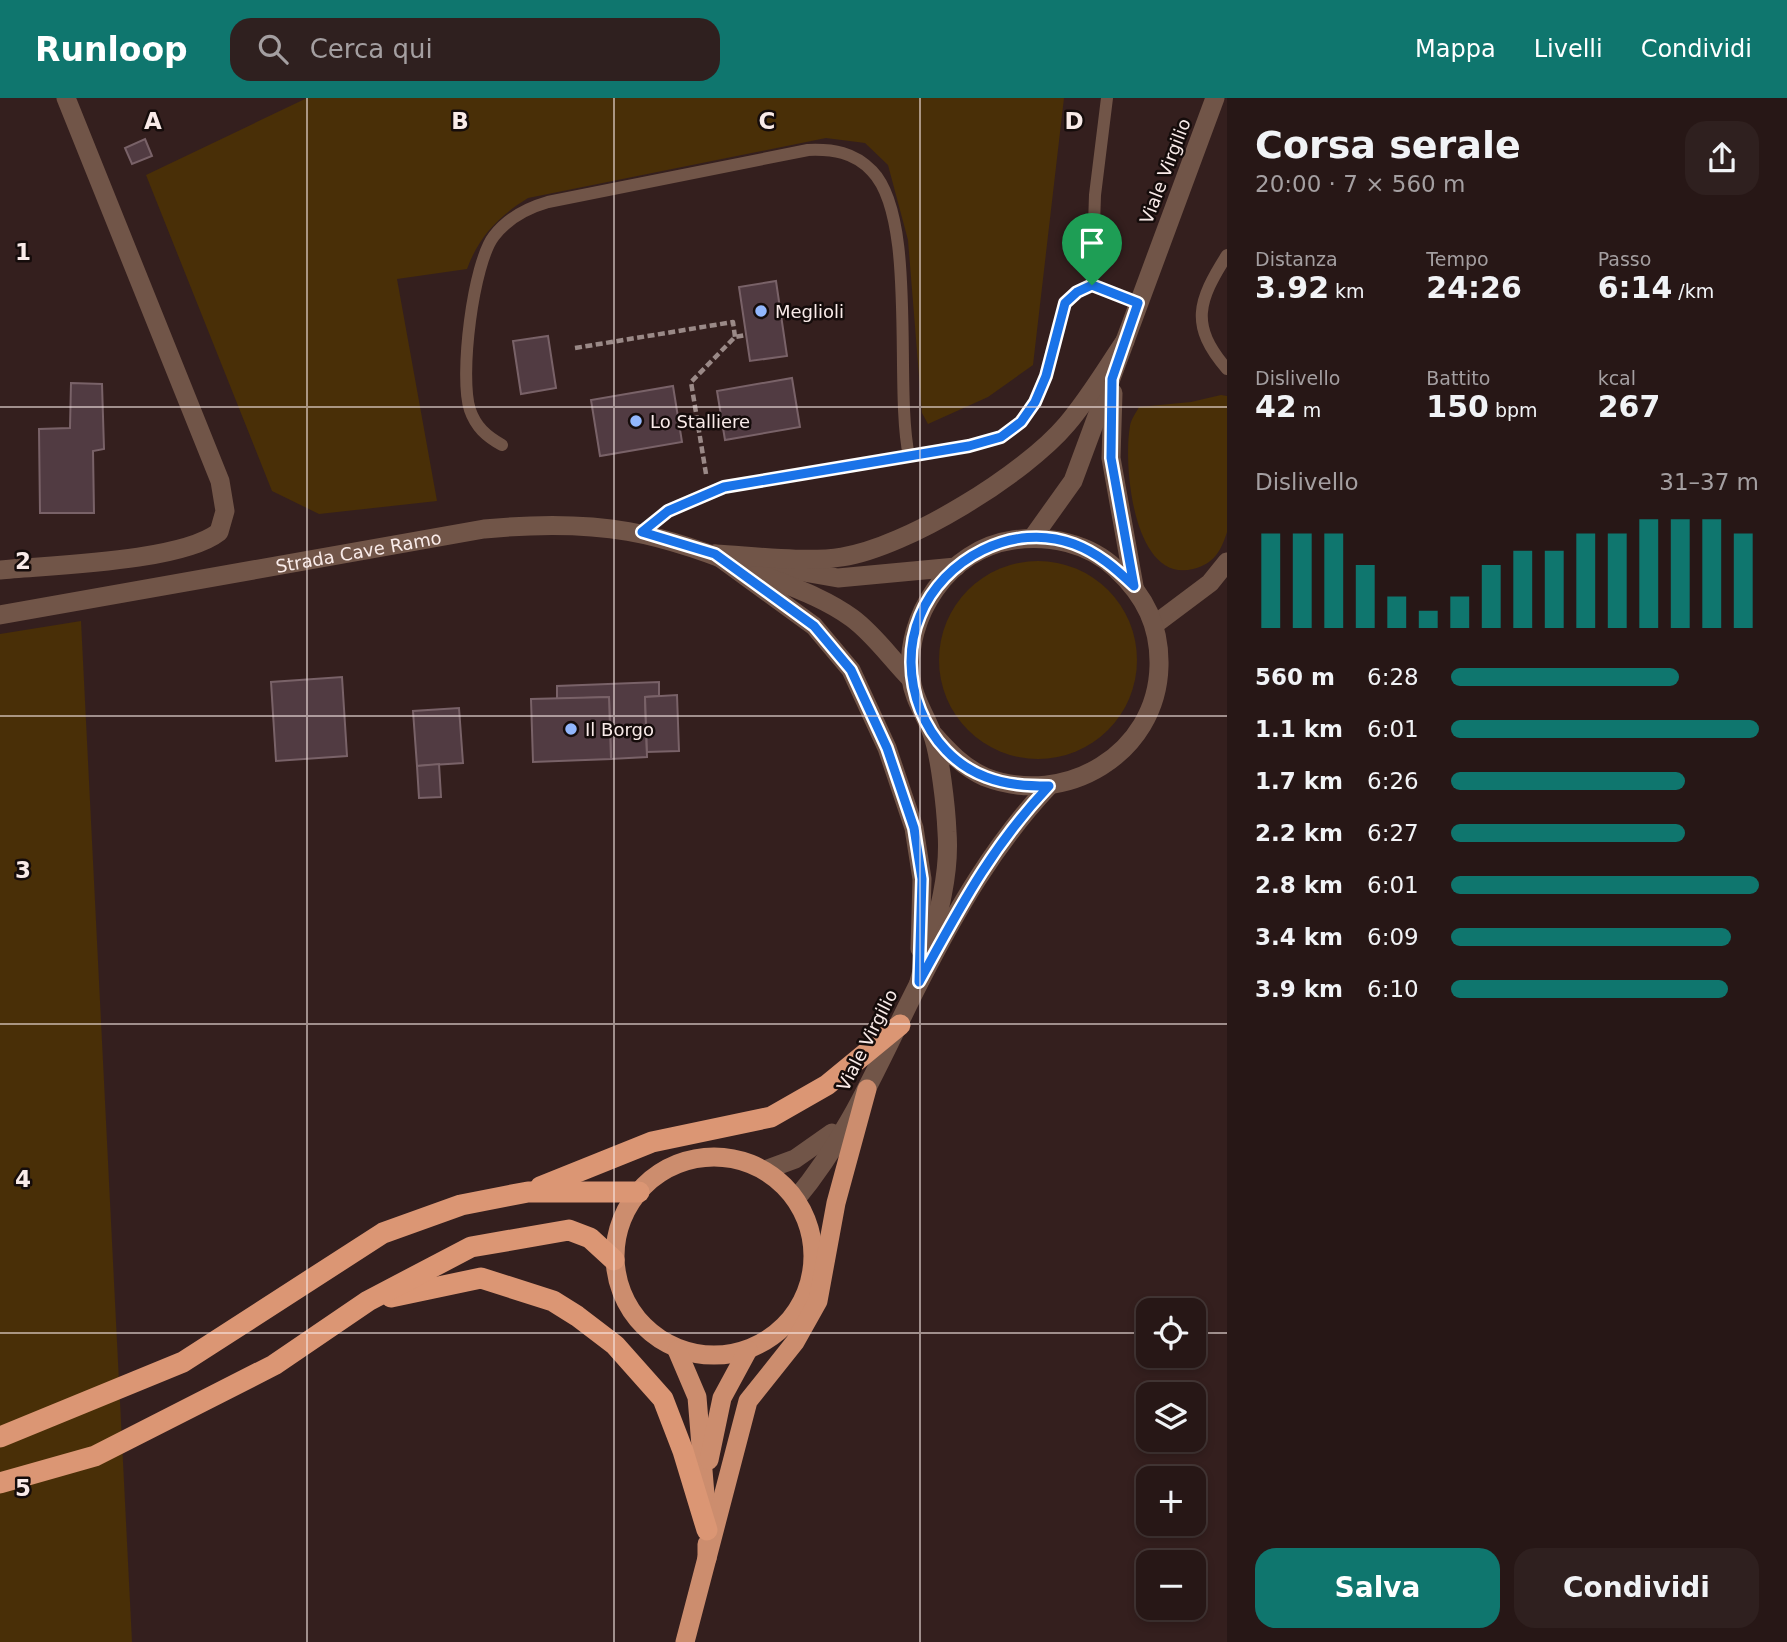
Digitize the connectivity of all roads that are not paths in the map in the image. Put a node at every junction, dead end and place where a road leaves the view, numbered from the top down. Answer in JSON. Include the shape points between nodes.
{"nodes":[{"id":1,"x":66,"y":98,"type":"edge"},
{"id":2,"x":1107,"y":98,"type":"edge"},
{"id":3,"x":1215,"y":98,"type":"edge"},
{"id":4,"x":1227,"y":255,"type":"edge"},
{"id":5,"x":1092,"y":285,"type":"junction"},
{"id":6,"x":1138,"y":303,"type":"junction"},
{"id":7,"x":1125,"y":341,"type":"junction"},
{"id":8,"x":1227,"y":369,"type":"edge"},
{"id":9,"x":1112,"y":379,"type":"junction"},
{"id":10,"x":502,"y":445,"type":"dead end"},
{"id":11,"x":909,"y":456,"type":"junction"},
{"id":12,"x":642,"y":532,"type":"junction"},
{"id":13,"x":1033,"y":537,"type":"junction"},
{"id":14,"x":715,"y":554,"type":"junction"},
{"id":15,"x":1227,"y":562,"type":"edge"},
{"id":16,"x":956,"y":566,"type":"junction"},
{"id":17,"x":0,"y":570,"type":"edge"},
{"id":18,"x":1134,"y":586,"type":"junction"},
{"id":19,"x":0,"y":615,"type":"edge"},
{"id":20,"x":1154,"y":625,"type":"junction"},
{"id":21,"x":911,"y":679,"type":"junction"},
{"id":22,"x":933,"y":734,"type":"junction"},
{"id":23,"x":1049,"y":786,"type":"junction"},
{"id":24,"x":919,"y":982,"type":"junction"},
{"id":25,"x":900,"y":1025,"type":"junction"},
{"id":26,"x":867,"y":1089,"type":"junction"},
{"id":27,"x":852,"y":1116,"type":"junction"},
{"id":28,"x":765,"y":1170,"type":"junction"},
{"id":29,"x":528,"y":1192,"type":"junction"},
{"id":30,"x":639,"y":1192,"type":"junction"},
{"id":31,"x":796,"y":1199,"type":"junction"},
{"id":32,"x":614,"y":1260,"type":"junction"},
{"id":33,"x":368,"y":1301,"type":"junction"},
{"id":34,"x":677,"y":1350,"type":"junction"},
{"id":35,"x":748,"y":1350,"type":"junction"},
{"id":36,"x":0,"y":1437,"type":"edge"},
{"id":37,"x":0,"y":1483,"type":"edge"},
{"id":38,"x":705,"y":1495,"type":"junction"},
{"id":39,"x":707,"y":1530,"type":"junction"},
{"id":40,"x":707,"y":1558,"type":"junction"},
{"id":41,"x":685,"y":1642,"type":"edge"}],
"edges":[{"from":1,"to":17,"type":"street","via":[[220,481],[225,511],[219,533],[196,544],[157,553]]},
{"from":2,"to":5,"type":"lane","via":[[1095,195]]},
{"from":3,"to":6,"type":"street","name":"Viale Virgilio"},
{"from":4,"to":8,"type":"lane","via":[[1208,285],[1200,321],[1209,348]]},
{"from":5,"to":6,"type":"lane"},
{"from":5,"to":11,"type":"lane","via":[[1065,303],[1046,376],[1021,422],[1001,437]]},
{"from":6,"to":7,"type":"street","name":"Viale Virgilio"},
{"from":7,"to":9,"type":"street","name":"Viale Virgilio"},
{"from":7,"to":14,"type":"street","via":[[1067,424],[1040,452],[1003,481],[884,547],[840,558]]},
{"from":9,"to":13,"type":"street","name":"Viale Virgilio","via":[[1073,481]]},
{"from":9,"to":18,"type":"street","name":"Viale Virgilio","via":[[1111,458]]},
{"from":10,"to":11,"type":"lane","via":[[476,424],[466,384],[476,280],[482,255],[504,225],[548,202],[832,149],[873,171],[891,211],[900,277],[903,428]]},
{"from":11,"to":12,"type":"lane","via":[[709,492],[668,511]]},
{"from":12,"to":14,"type":"street","name":"Strada Cave Ramo"},
{"from":12,"to":19,"type":"street","name":"Strada Cave Ramo","via":[[564,525],[484,529]]},
{"from":13,"to":16,"type":"street","via":[[979,551]]},
{"from":13,"to":18,"type":"street","via":[[1083,548],[1107,560]]},
{"from":14,"to":16,"type":"street","name":"Strada Cave Ramo","via":[[838,578]]},
{"from":14,"to":21,"type":"street","name":"Strada Cave Ramo","via":[[821,599],[853,619]]},
{"from":14,"to":24,"type":"street","via":[[814,626],[851,670],[887,748],[914,828],[922,879]]},
{"from":15,"to":20,"type":"street","via":[[1210,583]]},
{"from":16,"to":21,"type":"street","via":[[934,589],[919,617],[911,648]]},
{"from":18,"to":20,"type":"street"},
{"from":20,"to":23,"type":"street","via":[[1159,679],[1140,730],[1101,769]]},
{"from":21,"to":22,"type":"street"},
{"from":22,"to":23,"type":"street","via":[[956,759],[984,776],[1016,786]]},
{"from":22,"to":24,"type":"street","name":"Viale Virgilio","via":[[948,834],[943,891]]},
{"from":23,"to":24,"type":"street","name":"Viale Virgilio","via":[[990,856]]},
{"from":24,"to":25,"type":"street","name":"Viale Virgilio"},
{"from":25,"to":26,"type":"street","name":"Viale Virgilio"},
{"from":25,"to":29,"type":"highway","via":[[827,1085],[771,1117],[652,1142]]},
{"from":26,"to":27,"type":"street","name":"Viale Virgilio"},
{"from":26,"to":40,"type":"highway","via":[[836,1203],[818,1301],[795,1342],[748,1401]]},
{"from":27,"to":28,"type":"street","name":"Viale Virgilio","via":[[815,1147]]},
{"from":27,"to":31,"type":"street","name":"Viale Virgilio"},
{"from":28,"to":30,"type":"highway","via":[[745,1161],[700,1157],[656,1175]]},
{"from":28,"to":31,"type":"highway"},
{"from":29,"to":30,"type":"highway"},
{"from":29,"to":36,"type":"highway","via":[[461,1205],[383,1233],[183,1362]]},
{"from":30,"to":32,"type":"highway","via":[[617,1233]]},
{"from":31,"to":35,"type":"highway","via":[[813,1238],[811,1282],[785,1326]]},
{"from":32,"to":33,"type":"highway","via":[[590,1238],[569,1230],[471,1247]]},
{"from":32,"to":34,"type":"highway","via":[[619,1287],[631,1312],[652,1334]]},
{"from":33,"to":37,"type":"highway","via":[[274,1365],[95,1456]]},
{"from":33,"to":39,"type":"highway","via":[[481,1278],[553,1301],[578,1316],[615,1345],[663,1399]]},
{"from":34,"to":35,"type":"highway","via":[[713,1356]]},
{"from":34,"to":38,"type":"highway","via":[[697,1397]]},
{"from":35,"to":38,"type":"highway","via":[[722,1398]]},
{"from":38,"to":39,"type":"highway"},
{"from":39,"to":40,"type":"highway"},
{"from":40,"to":41,"type":"highway"}]}
